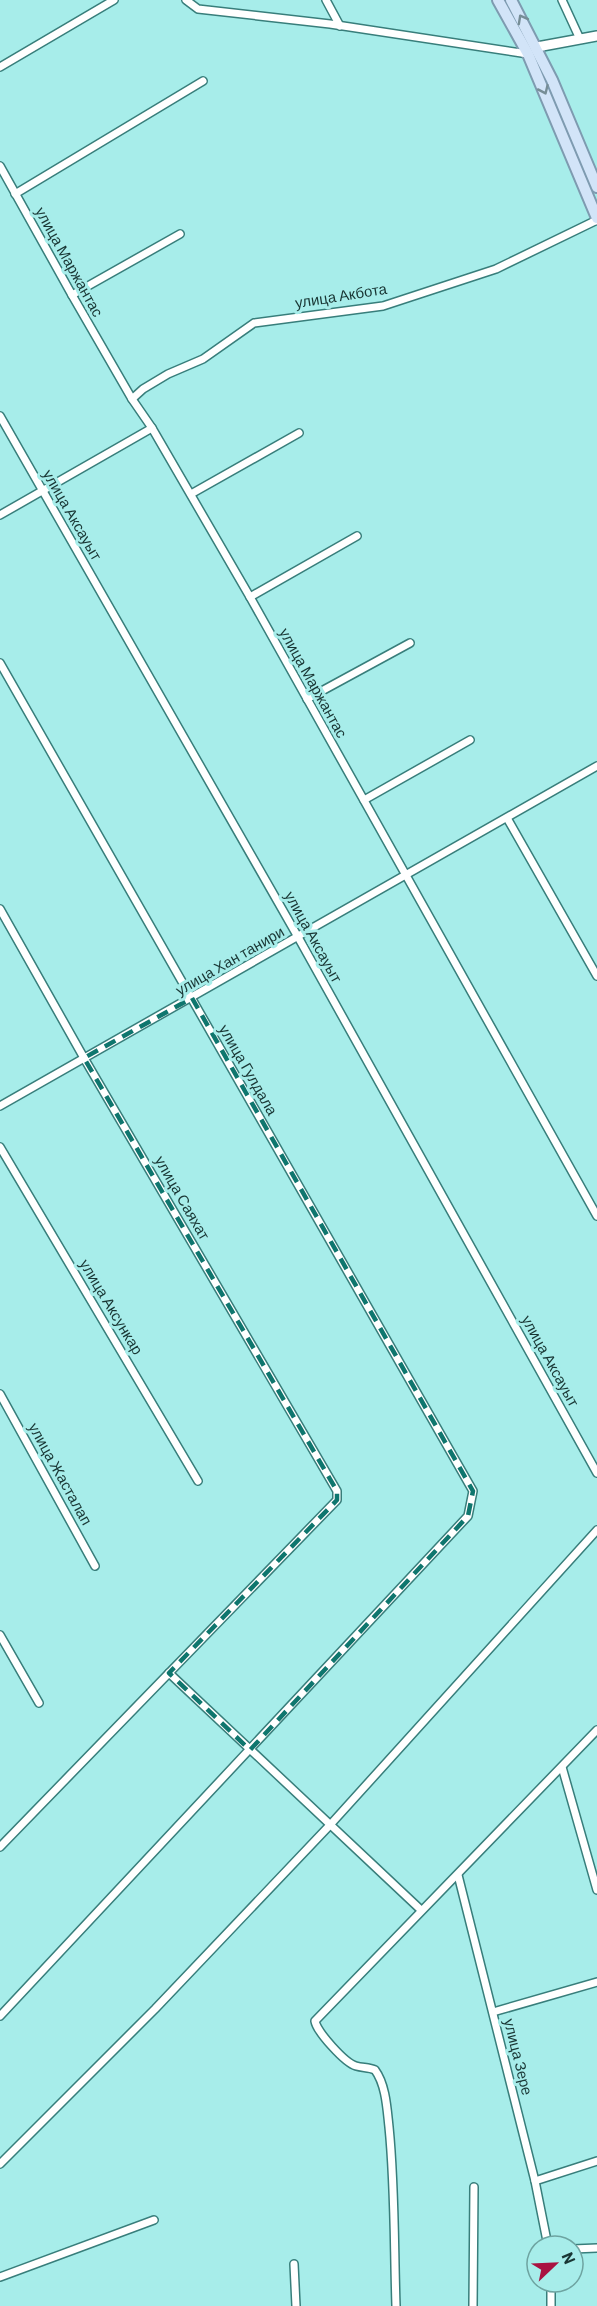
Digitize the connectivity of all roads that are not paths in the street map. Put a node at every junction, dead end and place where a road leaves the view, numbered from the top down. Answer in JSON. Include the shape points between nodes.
{"nodes":[{"id":1,"x":114,"y":0,"type":"edge"},
{"id":2,"x":326,"y":0,"type":"edge"},
{"id":3,"x":498,"y":0,"type":"edge"},
{"id":4,"x":511,"y":0,"type":"edge"},
{"id":5,"x":562,"y":0,"type":"edge"},
{"id":6,"x":186,"y":1,"type":"edge"},
{"id":7,"x":340,"y":26,"type":"junction"},
{"id":8,"x":597,"y":36,"type":"edge"},
{"id":9,"x":580,"y":39,"type":"junction"},
{"id":10,"x":533,"y":51,"type":"junction"},
{"id":11,"x":0,"y":67,"type":"edge"},
{"id":12,"x":203,"y":81,"type":"dead end"},
{"id":13,"x":0,"y":166,"type":"edge"},
{"id":14,"x":597,"y":187,"type":"edge"},
{"id":15,"x":15,"y":194,"type":"junction"},
{"id":16,"x":597,"y":219,"type":"edge"},
{"id":17,"x":180,"y":234,"type":"dead end"},
{"id":18,"x":72,"y":295,"type":"junction"},
{"id":19,"x":132,"y":399,"type":"junction"},
{"id":20,"x":0,"y":416,"type":"edge"},
{"id":21,"x":152,"y":428,"type":"junction"},
{"id":22,"x":299,"y":433,"type":"dead end"},
{"id":23,"x":42,"y":491,"type":"junction"},
{"id":24,"x":191,"y":494,"type":"junction"},
{"id":25,"x":0,"y":515,"type":"edge"},
{"id":26,"x":357,"y":536,"type":"dead end"},
{"id":27,"x":250,"y":597,"type":"junction"},
{"id":28,"x":410,"y":644,"type":"dead end"},
{"id":29,"x":0,"y":663,"type":"edge"},
{"id":30,"x":307,"y":699,"type":"junction"},
{"id":31,"x":470,"y":740,"type":"dead end"},
{"id":32,"x":597,"y":766,"type":"edge"},
{"id":33,"x":364,"y":800,"type":"junction"},
{"id":34,"x":507,"y":818,"type":"junction"},
{"id":35,"x":405,"y":876,"type":"junction"},
{"id":36,"x":0,"y":909,"type":"edge"},
{"id":37,"x":298,"y":937,"type":"junction"},
{"id":38,"x":597,"y":976,"type":"edge"},
{"id":39,"x":192,"y":998,"type":"junction"},
{"id":40,"x":84,"y":1058,"type":"junction"},
{"id":41,"x":0,"y":1106,"type":"edge"},
{"id":42,"x":0,"y":1147,"type":"edge"},
{"id":43,"x":597,"y":1216,"type":"edge"},
{"id":44,"x":0,"y":1394,"type":"edge"},
{"id":45,"x":597,"y":1473,"type":"edge"},
{"id":46,"x":198,"y":1481,"type":"dead end"},
{"id":47,"x":597,"y":1530,"type":"edge"},
{"id":48,"x":95,"y":1566,"type":"dead end"},
{"id":49,"x":0,"y":1635,"type":"edge"},
{"id":50,"x":169,"y":1672,"type":"junction"},
{"id":51,"x":39,"y":1703,"type":"dead end"},
{"id":52,"x":597,"y":1730,"type":"edge"},
{"id":53,"x":250,"y":1750,"type":"junction"},
{"id":54,"x":562,"y":1767,"type":"junction"},
{"id":55,"x":330,"y":1825,"type":"junction"},
{"id":56,"x":0,"y":1847,"type":"edge"},
{"id":57,"x":458,"y":1875,"type":"junction"},
{"id":58,"x":597,"y":1890,"type":"edge"},
{"id":59,"x":421,"y":1910,"type":"junction"},
{"id":60,"x":597,"y":1982,"type":"edge"},
{"id":61,"x":493,"y":2012,"type":"junction"},
{"id":62,"x":0,"y":2016,"type":"edge"},
{"id":63,"x":597,"y":2161,"type":"edge"},
{"id":64,"x":0,"y":2164,"type":"edge"},
{"id":65,"x":535,"y":2181,"type":"junction"},
{"id":66,"x":474,"y":2187,"type":"dead end"},
{"id":67,"x":154,"y":2220,"type":"dead end"},
{"id":68,"x":546,"y":2234,"type":"edge"},
{"id":69,"x":294,"y":2264,"type":"dead end"},
{"id":70,"x":0,"y":2277,"type":"edge"},
{"id":71,"x":296,"y":2306,"type":"edge"},
{"id":72,"x":396,"y":2306,"type":"edge"},
{"id":73,"x":473,"y":2306,"type":"edge"}],
"edges":[{"from":1,"to":11,"type":"street"},
{"from":2,"to":7,"type":"street"},
{"from":3,"to":10,"type":"main road"},
{"from":10,"to":4,"type":"main road","one_way":true},
{"from":5,"to":9,"type":"street"},
{"from":6,"to":7,"type":"street","via":[[198,9]]},
{"from":7,"to":10,"type":"street"},
{"from":8,"to":9,"type":"street"},
{"from":9,"to":10,"type":"street"},
{"from":10,"to":14,"type":"main road"},
{"from":10,"to":16,"type":"main road","one_way":true},
{"from":12,"to":15,"type":"street"},
{"from":13,"to":15,"type":"street","name":"улица Маржантас"},
{"from":15,"to":18,"type":"street","name":"улица Маржантас"},
{"from":16,"to":19,"type":"street","name":"улица Акбота","via":[[496,269],[382,306],[254,323],[203,359],[168,374]]},
{"from":17,"to":18,"type":"street"},
{"from":18,"to":19,"type":"street","name":"улица Маржантас"},
{"from":19,"to":21,"type":"street","name":"улица Маржантас"},
{"from":20,"to":23,"type":"street","name":"улица Аксауыт"},
{"from":21,"to":23,"type":"street"},
{"from":21,"to":24,"type":"street","name":"улица Маржантас"},
{"from":22,"to":24,"type":"street"},
{"from":23,"to":25,"type":"street"},
{"from":23,"to":37,"type":"street","name":"улица Аксауыт"},
{"from":24,"to":27,"type":"street","name":"улица Маржантас"},
{"from":26,"to":27,"type":"street"},
{"from":27,"to":30,"type":"street","name":"улица Маржантас"},
{"from":28,"to":30,"type":"street"},
{"from":29,"to":39,"type":"street","name":"улица Гулдала"},
{"from":30,"to":33,"type":"street","name":"улица Маржантас"},
{"from":31,"to":33,"type":"street"},
{"from":32,"to":34,"type":"street","name":"улица Хан танири"},
{"from":33,"to":35,"type":"street","name":"улица Маржантас"},
{"from":34,"to":35,"type":"street","name":"улица Хан танири"},
{"from":34,"to":38,"type":"street"},
{"from":35,"to":37,"type":"street","name":"улица Хан танири"},
{"from":35,"to":43,"type":"street","name":"улица Маржантас"},
{"from":36,"to":40,"type":"street","name":"улица Саяхат"},
{"from":37,"to":39,"type":"street","name":"улица Хан танири"},
{"from":37,"to":45,"type":"street","name":"улица Аксауыт"},
{"from":39,"to":40,"type":"street","name":"улица Хан танири"},
{"from":39,"to":53,"type":"street","name":"улица Гулдала","via":[[473,1491],[468,1516]]},
{"from":40,"to":41,"type":"street","name":"улица Хан танири"},
{"from":40,"to":50,"type":"street","name":"улица Саяхат","via":[[337,1491],[337,1500]]},
{"from":42,"to":46,"type":"street","name":"улица Аксункар"},
{"from":44,"to":48,"type":"street","name":"улица Жасталап"},
{"from":47,"to":55,"type":"street"},
{"from":49,"to":51,"type":"street"},
{"from":50,"to":53,"type":"street"},
{"from":50,"to":56,"type":"street"},
{"from":52,"to":54,"type":"street"},
{"from":53,"to":55,"type":"street"},
{"from":53,"to":62,"type":"street"},
{"from":54,"to":57,"type":"street"},
{"from":54,"to":58,"type":"street"},
{"from":55,"to":59,"type":"street"},
{"from":55,"to":64,"type":"street"},
{"from":57,"to":59,"type":"street"},
{"from":57,"to":61,"type":"street","name":"улица Зере"},
{"from":59,"to":72,"type":"street","via":[[315,2020],[317,2028],[344,2059],[375,2070],[381,2082],[393,2168]]},
{"from":60,"to":61,"type":"street"},
{"from":61,"to":65,"type":"street","name":"улица Зере"},
{"from":63,"to":65,"type":"street"},
{"from":65,"to":68,"type":"street","name":"улица Зере"},
{"from":66,"to":73,"type":"street"},
{"from":67,"to":70,"type":"street"},
{"from":69,"to":71,"type":"street"}]}
